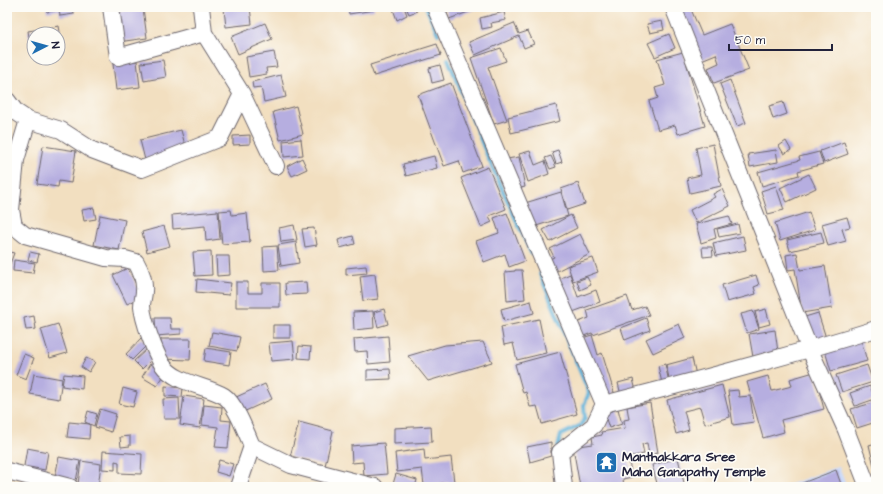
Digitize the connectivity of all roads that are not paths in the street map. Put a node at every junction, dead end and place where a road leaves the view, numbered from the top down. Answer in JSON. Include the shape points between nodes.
{"nodes":[{"id":1,"x":111,"y":7,"type":"edge"},
{"id":2,"x":201,"y":7,"type":"edge"},
{"id":3,"x":435,"y":7,"type":"edge"},
{"id":4,"x":673,"y":7,"type":"edge"},
{"id":5,"x":204,"y":33,"type":"junction"},
{"id":6,"x":242,"y":94,"type":"junction"},
{"id":7,"x":7,"y":100,"type":"edge"},
{"id":8,"x":28,"y":120,"type":"junction"},
{"id":9,"x":12,"y":161,"type":"edge"},
{"id":10,"x":276,"y":166,"type":"dead end"},
{"id":11,"x":876,"y":329,"type":"edge"},
{"id":12,"x":810,"y":350,"type":"junction"},
{"id":13,"x":604,"y":404,"type":"junction"},
{"id":14,"x":252,"y":446,"type":"junction"},
{"id":15,"x":7,"y":472,"type":"edge"},
{"id":16,"x":70,"y":487,"type":"edge"},
{"id":17,"x":238,"y":487,"type":"edge"},
{"id":18,"x":374,"y":487,"type":"edge"},
{"id":19,"x":564,"y":487,"type":"edge"},
{"id":20,"x":868,"y":487,"type":"edge"}],
"edges":[{"from":1,"to":5,"type":"street","via":[[118,57]]},
{"from":2,"to":5,"type":"street"},
{"from":3,"to":13,"type":"street"},
{"from":4,"to":12,"type":"street"},
{"from":5,"to":6,"type":"street"},
{"from":6,"to":8,"type":"street","via":[[220,138],[142,169],[92,150],[61,130]]},
{"from":6,"to":10,"type":"street"},
{"from":7,"to":8,"type":"street","via":[[16,112]]},
{"from":8,"to":9,"type":"street"},
{"from":9,"to":14,"type":"street","via":[[11,210],[14,226],[25,235],[106,258],[136,262],[142,273],[145,290],[142,306],[150,335],[164,366],[176,376],[225,397],[239,416]]},
{"from":11,"to":12,"type":"street"},
{"from":12,"to":13,"type":"street"},
{"from":12,"to":20,"type":"street"},
{"from":13,"to":19,"type":"street","via":[[594,426],[560,452]]},
{"from":14,"to":17,"type":"street"},
{"from":14,"to":18,"type":"street","via":[[291,465]]},
{"from":15,"to":16,"type":"street"}]}
